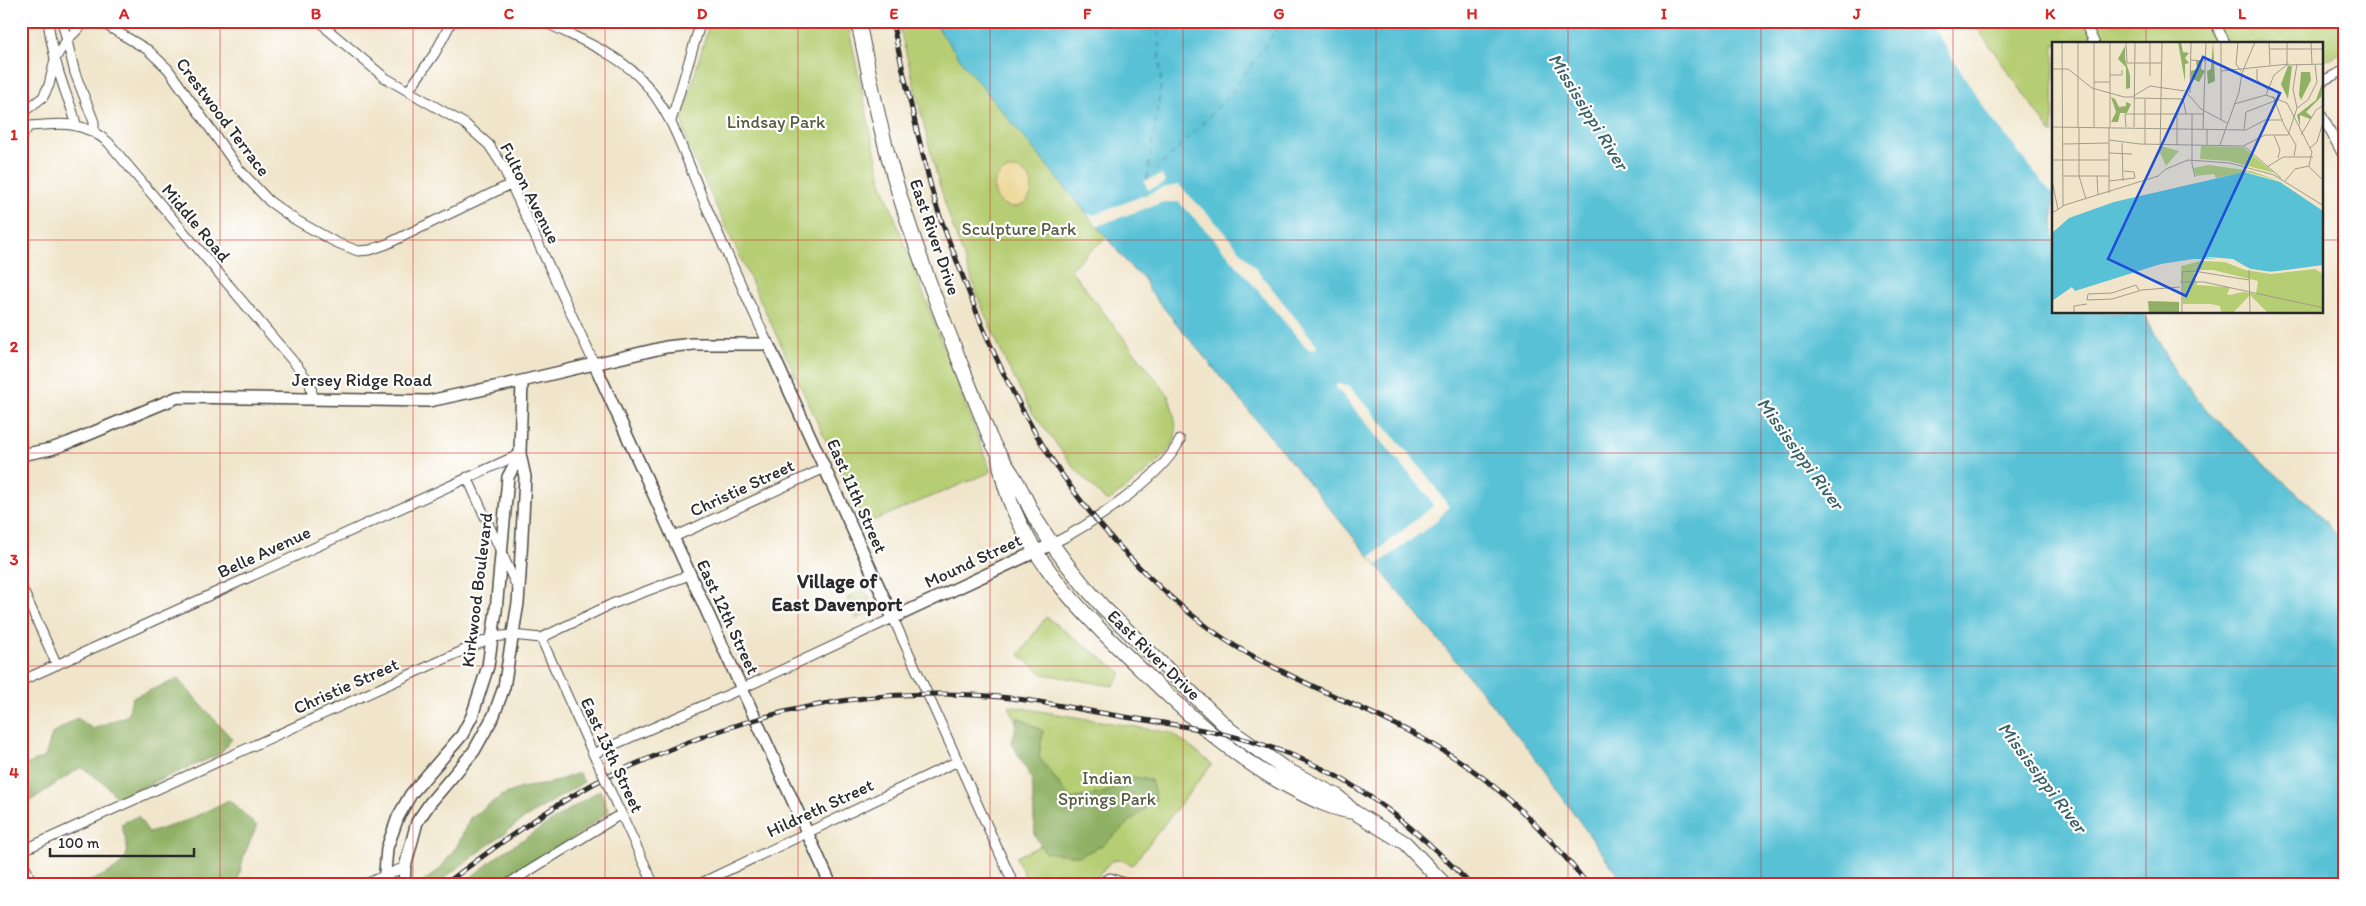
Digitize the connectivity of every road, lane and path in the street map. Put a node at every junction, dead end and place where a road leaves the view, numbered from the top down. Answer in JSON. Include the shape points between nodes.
{"nodes":[{"id":1,"x":48,"y":21,"type":"edge"},
{"id":2,"x":62,"y":21,"type":"edge"},
{"id":3,"x":86,"y":21,"type":"edge"},
{"id":4,"x":99,"y":21,"type":"edge"},
{"id":5,"x":321,"y":21,"type":"edge"},
{"id":6,"x":452,"y":21,"type":"edge"},
{"id":7,"x":542,"y":21,"type":"edge"},
{"id":8,"x":701,"y":21,"type":"edge"},
{"id":9,"x":858,"y":21,"type":"edge"},
{"id":10,"x":2084,"y":21,"type":"edge"},
{"id":11,"x":2214,"y":21,"type":"edge"},
{"id":12,"x":66,"y":41,"type":"junction"},
{"id":13,"x":2094,"y":42,"type":"edge"},
{"id":14,"x":2225,"y":42,"type":"edge"},
{"id":15,"x":56,"y":59,"type":"junction"},
{"id":16,"x":2345,"y":70,"type":"edge"},
{"id":17,"x":2324,"y":80,"type":"edge"},
{"id":18,"x":409,"y":90,"type":"junction"},
{"id":19,"x":21,"y":114,"type":"edge"},
{"id":20,"x":2324,"y":120,"type":"edge"},
{"id":21,"x":671,"y":121,"type":"junction"},
{"id":22,"x":76,"y":125,"type":"junction"},
{"id":23,"x":25,"y":127,"type":"edge"},
{"id":24,"x":94,"y":132,"type":"junction"},
{"id":25,"x":21,"y":138,"type":"edge"},
{"id":26,"x":2345,"y":160,"type":"edge"},
{"id":27,"x":511,"y":184,"type":"junction"},
{"id":28,"x":768,"y":344,"type":"junction"},
{"id":29,"x":594,"y":363,"type":"junction"},
{"id":30,"x":522,"y":381,"type":"junction"},
{"id":31,"x":313,"y":398,"type":"junction"},
{"id":32,"x":1180,"y":440,"type":"dead end"},
{"id":33,"x":520,"y":454,"type":"junction"},
{"id":34,"x":21,"y":455,"type":"edge"},
{"id":35,"x":999,"y":457,"type":"junction"},
{"id":36,"x":825,"y":468,"type":"junction"},
{"id":37,"x":467,"y":477,"type":"junction"},
{"id":38,"x":672,"y":538,"type":"junction"},
{"id":39,"x":1052,"y":544,"type":"junction"},
{"id":40,"x":501,"y":551,"type":"junction"},
{"id":41,"x":1036,"y":551,"type":"junction"},
{"id":42,"x":689,"y":575,"type":"junction"},
{"id":43,"x":21,"y":586,"type":"edge"},
{"id":44,"x":519,"y":589,"type":"junction"},
{"id":45,"x":893,"y":618,"type":"junction"},
{"id":46,"x":512,"y":635,"type":"junction"},
{"id":47,"x":493,"y":637,"type":"junction"},
{"id":48,"x":540,"y":638,"type":"junction"},
{"id":49,"x":57,"y":665,"type":"junction"},
{"id":50,"x":21,"y":681,"type":"edge"},
{"id":51,"x":741,"y":689,"type":"junction"},
{"id":52,"x":595,"y":757,"type":"junction"},
{"id":53,"x":958,"y":761,"type":"junction"},
{"id":54,"x":619,"y":810,"type":"junction"},
{"id":55,"x":1354,"y":812,"type":"junction"},
{"id":56,"x":807,"y":832,"type":"junction"},
{"id":57,"x":21,"y":851,"type":"edge"},
{"id":58,"x":21,"y":858,"type":"edge"},
{"id":59,"x":405,"y":867,"type":"junction"},
{"id":60,"x":384,"y":880,"type":"edge"},
{"id":61,"x":1124,"y":883,"type":"dead end"},
{"id":62,"x":33,"y":885,"type":"edge"},
{"id":63,"x":363,"y":885,"type":"edge"},
{"id":64,"x":404,"y":885,"type":"edge"},
{"id":65,"x":506,"y":885,"type":"edge"},
{"id":66,"x":654,"y":885,"type":"edge"},
{"id":67,"x":697,"y":885,"type":"edge"},
{"id":68,"x":831,"y":885,"type":"edge"},
{"id":69,"x":1014,"y":885,"type":"edge"},
{"id":70,"x":1095,"y":885,"type":"edge"},
{"id":71,"x":1445,"y":885,"type":"edge"}],
"edges":[{"from":1,"to":15,"type":"street"},
{"from":2,"to":12,"type":"street"},
{"from":3,"to":12,"type":"street"},
{"from":4,"to":27,"type":"street","name":"Crestwood Terrace","via":[[148,50],[168,69],[238,168],[269,202],[335,242],[358,251],[370,250]]},
{"from":5,"to":18,"type":"street","name":"Fulton Avenue","via":[[384,77]]},
{"from":6,"to":18,"type":"street"},
{"from":7,"to":21,"type":"street","name":"East 11th Street","via":[[620,60],[638,76]]},
{"from":8,"to":21,"type":"street"},
{"from":9,"to":35,"type":"main road","name":"East River Drive","via":[[875,104],[910,228]]},
{"from":10,"to":13,"type":"street"},
{"from":11,"to":14,"type":"street"},
{"from":12,"to":15,"type":"street"},
{"from":12,"to":24,"type":"street","via":[[94,122]]},
{"from":15,"to":19,"type":"street","via":[[43,96]]},
{"from":15,"to":22,"type":"street"},
{"from":16,"to":17,"type":"street"},
{"from":18,"to":27,"type":"street","name":"Fulton Avenue","via":[[465,124],[489,145]]},
{"from":20,"to":26,"type":"street"},
{"from":21,"to":28,"type":"street","name":"East 11th Street"},
{"from":22,"to":23,"type":"street","name":"Middle Road"},
{"from":22,"to":24,"type":"street","name":"Middle Road"},
{"from":23,"to":25,"type":"street"},
{"from":24,"to":31,"type":"street","name":"Middle Road","via":[[108,142],[297,366],[310,383]]},
{"from":27,"to":29,"type":"street","name":"Fulton Avenue"},
{"from":28,"to":29,"type":"street","name":"Jersey Ridge Road","via":[[666,346]]},
{"from":28,"to":36,"type":"street","name":"East 11th Street"},
{"from":29,"to":30,"type":"street","name":"Jersey Ridge Road"},
{"from":29,"to":38,"type":"street","name":"East 12th Street"},
{"from":30,"to":31,"type":"street","name":"Jersey Ridge Road","via":[[429,401]]},
{"from":30,"to":33,"type":"street","name":"Kirkwood Boulevard"},
{"from":31,"to":34,"type":"street","name":"Jersey Ridge Road","via":[[178,397],[68,444]]},
{"from":32,"to":39,"type":"street","name":"Mound Street","via":[[1173,455],[1147,479],[1095,520]]},
{"from":33,"to":37,"type":"street","name":"Belle Avenue"},
{"from":33,"to":40,"type":"street","name":"Kirkwood Boulevard","via":[[508,477]]},
{"from":33,"to":44,"type":"street","name":"Kirkwood Boulevard","via":[[525,477]]},
{"from":35,"to":39,"type":"main road","name":"East River Drive"},
{"from":35,"to":41,"type":"main road","name":"East River Drive","via":[[1002,480]]},
{"from":36,"to":38,"type":"street","name":"Christie Street"},
{"from":36,"to":45,"type":"street","name":"East 11th Street"},
{"from":37,"to":40,"type":"street"},
{"from":37,"to":49,"type":"street","name":"Belle Avenue"},
{"from":38,"to":42,"type":"street","name":"East 12th Street"},
{"from":39,"to":41,"type":"street","name":"Mound Street"},
{"from":39,"to":55,"type":"main road","name":"East River Drive","via":[[1102,607],[1230,730],[1285,769],[1337,796]]},
{"from":40,"to":44,"type":"street"},
{"from":40,"to":47,"type":"street","name":"Kirkwood Boulevard"},
{"from":41,"to":45,"type":"street","name":"Mound Street"},
{"from":41,"to":55,"type":"main road","name":"East River Drive","via":[[1057,582],[1093,622],[1197,723],[1259,771],[1332,808]]},
{"from":42,"to":48,"type":"street","via":[[612,604]]},
{"from":42,"to":51,"type":"street","name":"East 12th Street"},
{"from":43,"to":49,"type":"street"},
{"from":44,"to":46,"type":"street","name":"Kirkwood Boulevard"},
{"from":45,"to":51,"type":"street","name":"Mound Street"},
{"from":45,"to":53,"type":"street","name":"East 11th Street"},
{"from":46,"to":47,"type":"street","name":"Christie Street"},
{"from":46,"to":48,"type":"street","name":"Christie Street"},
{"from":46,"to":59,"type":"street","name":"Kirkwood Boulevard","via":[[504,687],[494,715],[474,751],[417,822]]},
{"from":47,"to":57,"type":"street","name":"Christie Street"},
{"from":47,"to":60,"type":"street","name":"Kirkwood Boulevard","via":[[488,666],[472,716],[462,735],[411,794],[398,817],[388,848]]},
{"from":48,"to":52,"type":"street","name":"East 13th Street"},
{"from":49,"to":50,"type":"street","name":"Belle Avenue"},
{"from":51,"to":52,"type":"street","name":"Mound Street"},
{"from":51,"to":56,"type":"street","name":"East 12th Street"},
{"from":52,"to":54,"type":"street","name":"East 13th Street","bridge":true},
{"from":53,"to":56,"type":"street","name":"Hildreth Street"},
{"from":53,"to":69,"type":"street","name":"East 11th Street"},
{"from":54,"to":65,"type":"street"},
{"from":54,"to":66,"type":"street","name":"East 13th Street"},
{"from":55,"to":71,"type":"main road","name":"East River Drive","via":[[1405,844]]},
{"from":56,"to":67,"type":"street","name":"Hildreth Street"},
{"from":56,"to":68,"type":"street","name":"East 12th Street"},
{"from":58,"to":62,"type":"street"},
{"from":59,"to":60,"type":"street"},
{"from":59,"to":64,"type":"street","name":"Kirkwood Boulevard"},
{"from":60,"to":63,"type":"street"},
{"from":61,"to":70,"type":"street","via":[[1110,878]]}]}
